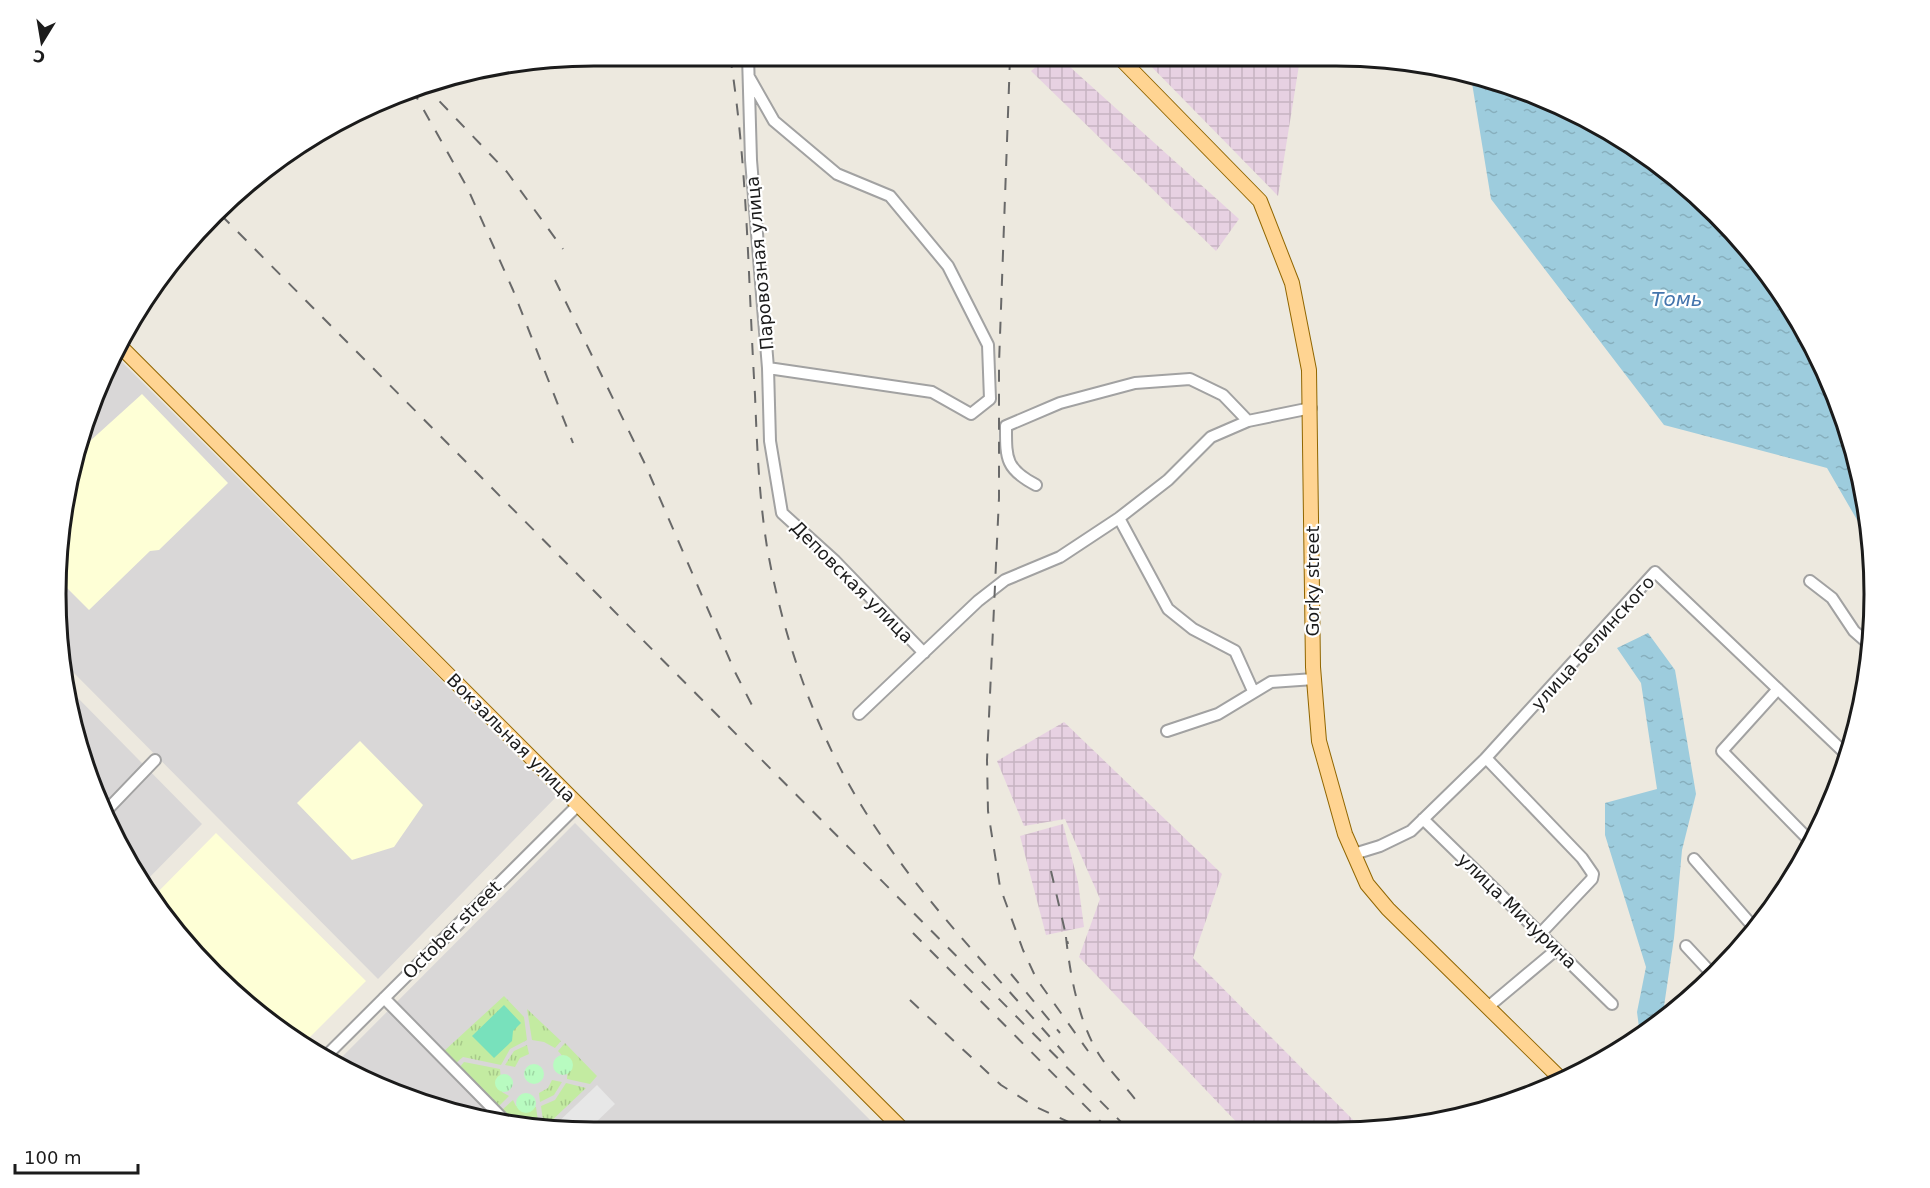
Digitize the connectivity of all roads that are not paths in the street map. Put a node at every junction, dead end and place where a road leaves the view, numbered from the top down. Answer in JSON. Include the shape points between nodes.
{"nodes":[{"id":1,"x":748,"y":66,"type":"edge"},
{"id":2,"x":1128,"y":66,"type":"edge"},
{"id":3,"x":749,"y":77,"type":"junction"},
{"id":4,"x":125,"y":350,"type":"edge"},
{"id":5,"x":768,"y":368,"type":"junction"},
{"id":6,"x":1311,"y":408,"type":"junction"},
{"id":7,"x":1248,"y":422,"type":"junction"},
{"id":8,"x":1036,"y":485,"type":"dead end"},
{"id":9,"x":1119,"y":518,"type":"junction"},
{"id":10,"x":1810,"y":581,"type":"dead end"},
{"id":11,"x":1862,"y":638,"type":"edge"},
{"id":12,"x":924,"y":653,"type":"junction"},
{"id":13,"x":1314,"y":679,"type":"junction"},
{"id":14,"x":1778,"y":688,"type":"junction"},
{"id":15,"x":1252,"y":691,"type":"junction"},
{"id":16,"x":859,"y":714,"type":"dead end"},
{"id":17,"x":1167,"y":731,"type":"dead end"},
{"id":18,"x":1841,"y":749,"type":"edge"},
{"id":19,"x":1486,"y":758,"type":"junction"},
{"id":20,"x":155,"y":760,"type":"dead end"},
{"id":21,"x":578,"y":805,"type":"junction"},
{"id":22,"x":111,"y":806,"type":"edge"},
{"id":23,"x":1423,"y":819,"type":"junction"},
{"id":24,"x":1805,"y":836,"type":"edge"},
{"id":25,"x":1354,"y":854,"type":"junction"},
{"id":26,"x":1694,"y":859,"type":"dead end"},
{"id":27,"x":1749,"y":922,"type":"edge"},
{"id":28,"x":1540,"y":934,"type":"junction"},
{"id":29,"x":1686,"y":946,"type":"dead end"},
{"id":30,"x":1556,"y":950,"type":"junction"},
{"id":31,"x":1707,"y":969,"type":"edge"},
{"id":32,"x":384,"y":998,"type":"junction"},
{"id":33,"x":1612,"y":1004,"type":"dead end"},
{"id":34,"x":1488,"y":1007,"type":"junction"},
{"id":35,"x":331,"y":1051,"type":"edge"},
{"id":36,"x":1556,"y":1074,"type":"edge"},
{"id":37,"x":497,"y":1113,"type":"edge"},
{"id":38,"x":894,"y":1122,"type":"edge"}],
"edges":[{"from":1,"to":3,"type":"street","name":"Паровозная улица"},
{"from":2,"to":6,"type":"main road","name":"Gorky street","via":[[1260,201],[1292,283],[1310,370]]},
{"from":3,"to":5,"type":"street","name":"Паровозная улица","via":[[751,160]]},
{"from":3,"to":5,"type":"street","name":"Паровозная улица","via":[[774,121],[837,174],[890,196],[948,266],[988,345],[990,399],[971,414],[932,392]]},
{"from":4,"to":21,"type":"main road","name":"Вокзальная улица"},
{"from":5,"to":12,"type":"street","name":"Деповская улица","via":[[770,441],[782,513],[835,561]]},
{"from":6,"to":7,"type":"street"},
{"from":6,"to":13,"type":"main road","name":"Gorky street"},
{"from":7,"to":8,"type":"street","via":[[1223,395],[1190,379],[1135,383],[1060,403],[1006,426],[1006,458],[1019,476]]},
{"from":7,"to":9,"type":"street","via":[[1211,437],[1168,480]]},
{"from":9,"to":12,"type":"street","via":[[1060,557],[1005,580]]},
{"from":9,"to":15,"type":"street","via":[[1168,609],[1193,629],[1235,651]]},
{"from":10,"to":11,"type":"street","via":[[1832,598]]},
{"from":12,"to":16,"type":"street"},
{"from":13,"to":15,"type":"street","via":[[1271,682]]},
{"from":13,"to":25,"type":"main road","name":"Gorky street","via":[[1319,741],[1330,789]]},
{"from":14,"to":18,"type":"street","name":"улица Белинского"},
{"from":14,"to":19,"type":"street","name":"улица Белинского","via":[[1655,572]]},
{"from":14,"to":24,"type":"street","via":[[1722,751]]},
{"from":15,"to":17,"type":"street","via":[[1218,714]]},
{"from":19,"to":23,"type":"street","name":"улица Белинского"},
{"from":19,"to":28,"type":"street","via":[[1593,874]]},
{"from":20,"to":22,"type":"street"},
{"from":21,"to":32,"type":"street","name":"October street"},
{"from":21,"to":38,"type":"main road","name":"Вокзальная улица"},
{"from":23,"to":25,"type":"street","name":"улица Белинского","via":[[1411,831]]},
{"from":23,"to":28,"type":"street","name":"улица Мичурина"},
{"from":25,"to":34,"type":"main road","name":"Gorky street","via":[[1367,884],[1388,909]]},
{"from":26,"to":27,"type":"street"},
{"from":28,"to":30,"type":"street","name":"улица Мичурина"},
{"from":29,"to":31,"type":"street"},
{"from":30,"to":33,"type":"street","name":"улица Мичурина"},
{"from":30,"to":34,"type":"street"},
{"from":32,"to":35,"type":"street","name":"October street"},
{"from":32,"to":37,"type":"street"},
{"from":34,"to":36,"type":"main road","name":"Gorky street"}]}
